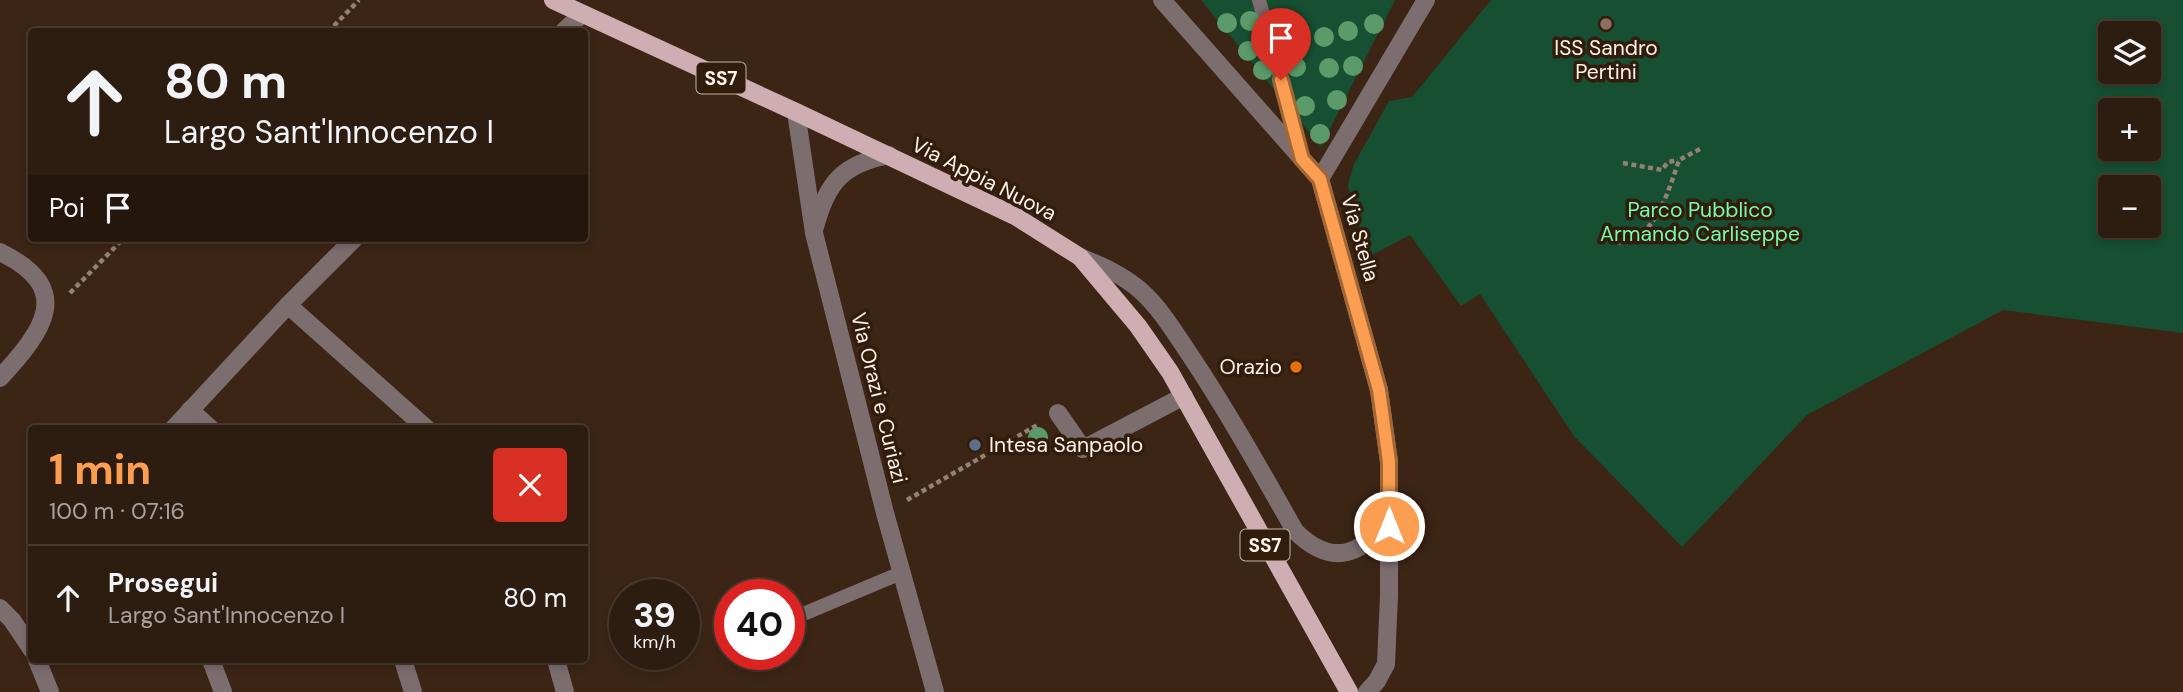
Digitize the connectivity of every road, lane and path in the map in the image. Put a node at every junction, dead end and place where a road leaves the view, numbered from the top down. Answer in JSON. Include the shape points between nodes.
{"nodes":[{"id":1,"x":359,"y":0,"type":"edge"},
{"id":2,"x":553,"y":0,"type":"edge"},
{"id":3,"x":1162,"y":0,"type":"edge"},
{"id":4,"x":1259,"y":0,"type":"edge"},
{"id":5,"x":1426,"y":0,"type":"edge"},
{"id":6,"x":582,"y":14,"type":"junction"},
{"id":7,"x":332,"y":28,"type":"edge"},
{"id":8,"x":567,"y":28,"type":"edge"},
{"id":9,"x":796,"y":112,"type":"junction"},
{"id":10,"x":1702,"y":148,"type":"dead end"},
{"id":11,"x":889,"y":155,"type":"junction"},
{"id":12,"x":1302,"y":159,"type":"junction"},
{"id":13,"x":1679,"y":160,"type":"junction"},
{"id":14,"x":1623,"y":163,"type":"dead end"},
{"id":15,"x":1320,"y":179,"type":"junction"},
{"id":16,"x":814,"y":233,"type":"junction"},
{"id":17,"x":120,"y":242,"type":"edge"},
{"id":18,"x":351,"y":242,"type":"edge"},
{"id":19,"x":1618,"y":243,"type":"dead end"},
{"id":20,"x":0,"y":252,"type":"edge"},
{"id":21,"x":1080,"y":257,"type":"junction"},
{"id":22,"x":288,"y":305,"type":"junction"},
{"id":23,"x":45,"y":319,"type":"junction"},
{"id":24,"x":0,"y":378,"type":"edge"},
{"id":25,"x":1184,"y":396,"type":"junction"},
{"id":26,"x":190,"y":410,"type":"junction"},
{"id":27,"x":1058,"y":413,"type":"joint"},
{"id":28,"x":177,"y":425,"type":"edge"},
{"id":29,"x":207,"y":425,"type":"edge"},
{"id":30,"x":423,"y":425,"type":"edge"},
{"id":31,"x":1389,"y":502,"type":"junction"},
{"id":32,"x":885,"y":513,"type":"junction"},
{"id":33,"x":901,"y":573,"type":"junction"},
{"id":34,"x":0,"y":608,"type":"edge"},
{"id":35,"x":805,"y":613,"type":"edge"},
{"id":36,"x":28,"y":644,"type":"edge"},
{"id":37,"x":39,"y":663,"type":"edge"},
{"id":38,"x":212,"y":663,"type":"edge"},
{"id":39,"x":404,"y":663,"type":"edge"},
{"id":40,"x":557,"y":663,"type":"edge"},
{"id":41,"x":50,"y":692,"type":"edge"},
{"id":42,"x":222,"y":692,"type":"edge"},
{"id":43,"x":413,"y":692,"type":"edge"},
{"id":44,"x":565,"y":692,"type":"edge"},
{"id":45,"x":935,"y":692,"type":"edge"},
{"id":46,"x":1349,"y":692,"type":"edge"},
{"id":47,"x":1367,"y":692,"type":"edge"}],
"edges":[{"from":1,"to":7,"type":"path"},
{"from":2,"to":6,"type":"main road","name":"Via Appia Nuova","number":"SS7"},
{"from":3,"to":12,"type":"street","name":"Via Stella"},
{"from":4,"to":12,"type":"lane"},
{"from":5,"to":15,"type":"street"},
{"from":6,"to":8,"type":"street"},
{"from":6,"to":9,"type":"main road","name":"Via Appia Nuova","number":"SS7"},
{"from":9,"to":11,"type":"main road","name":"Via Appia Nuova","number":"SS7"},
{"from":9,"to":16,"type":"street","name":"Via Orazi e Curiazi"},
{"from":10,"to":13,"type":"path"},
{"from":11,"to":16,"type":"street","via":[[843,172],[824,200]]},
{"from":11,"to":21,"type":"main road","name":"Via Appia Nuova","number":"SS7","via":[[1015,216]]},
{"from":12,"to":15,"type":"street","name":"Via Stella"},
{"from":13,"to":14,"type":"path","via":[[1668,162],[1662,170]]},
{"from":13,"to":19,"type":"path","via":[[1653,221],[1644,232]]},
{"from":15,"to":31,"type":"street","name":"Via Stella","via":[[1379,390],[1389,462]]},
{"from":16,"to":32,"type":"street","name":"Via Orazi e Curiazi"},
{"from":17,"to":23,"type":"path"},
{"from":18,"to":22,"type":"street"},
{"from":20,"to":23,"type":"street","via":[[25,266],[40,284]]},
{"from":21,"to":25,"type":"main road","name":"Via Appia Nuova","number":"SS7","via":[[1138,326]]},
{"from":21,"to":31,"type":"street","via":[[1129,282],[1165,319],[1223,404],[1295,531],[1307,543],[1339,552],[1357,550],[1380,526]]},
{"from":22,"to":26,"type":"street"},
{"from":22,"to":30,"type":"street"},
{"from":23,"to":24,"type":"street"},
{"from":25,"to":27,"type":"street","via":[[1083,449]]},
{"from":25,"to":46,"type":"main road","name":"Via Appia Nuova","number":"SS7"},
{"from":26,"to":28,"type":"street"},
{"from":26,"to":29,"type":"street"},
{"from":27,"to":32,"type":"path"},
{"from":31,"to":47,"type":"street","name":"Via Stella","via":[[1385,664]]},
{"from":32,"to":33,"type":"street","name":"Via Orazi e Curiazi"},
{"from":33,"to":35,"type":"lane"},
{"from":33,"to":45,"type":"street","name":"Via Orazi e Curiazi"},
{"from":34,"to":36,"type":"street"},
{"from":37,"to":41,"type":"street"},
{"from":38,"to":42,"type":"street"},
{"from":39,"to":43,"type":"street"},
{"from":40,"to":44,"type":"street"}]}
